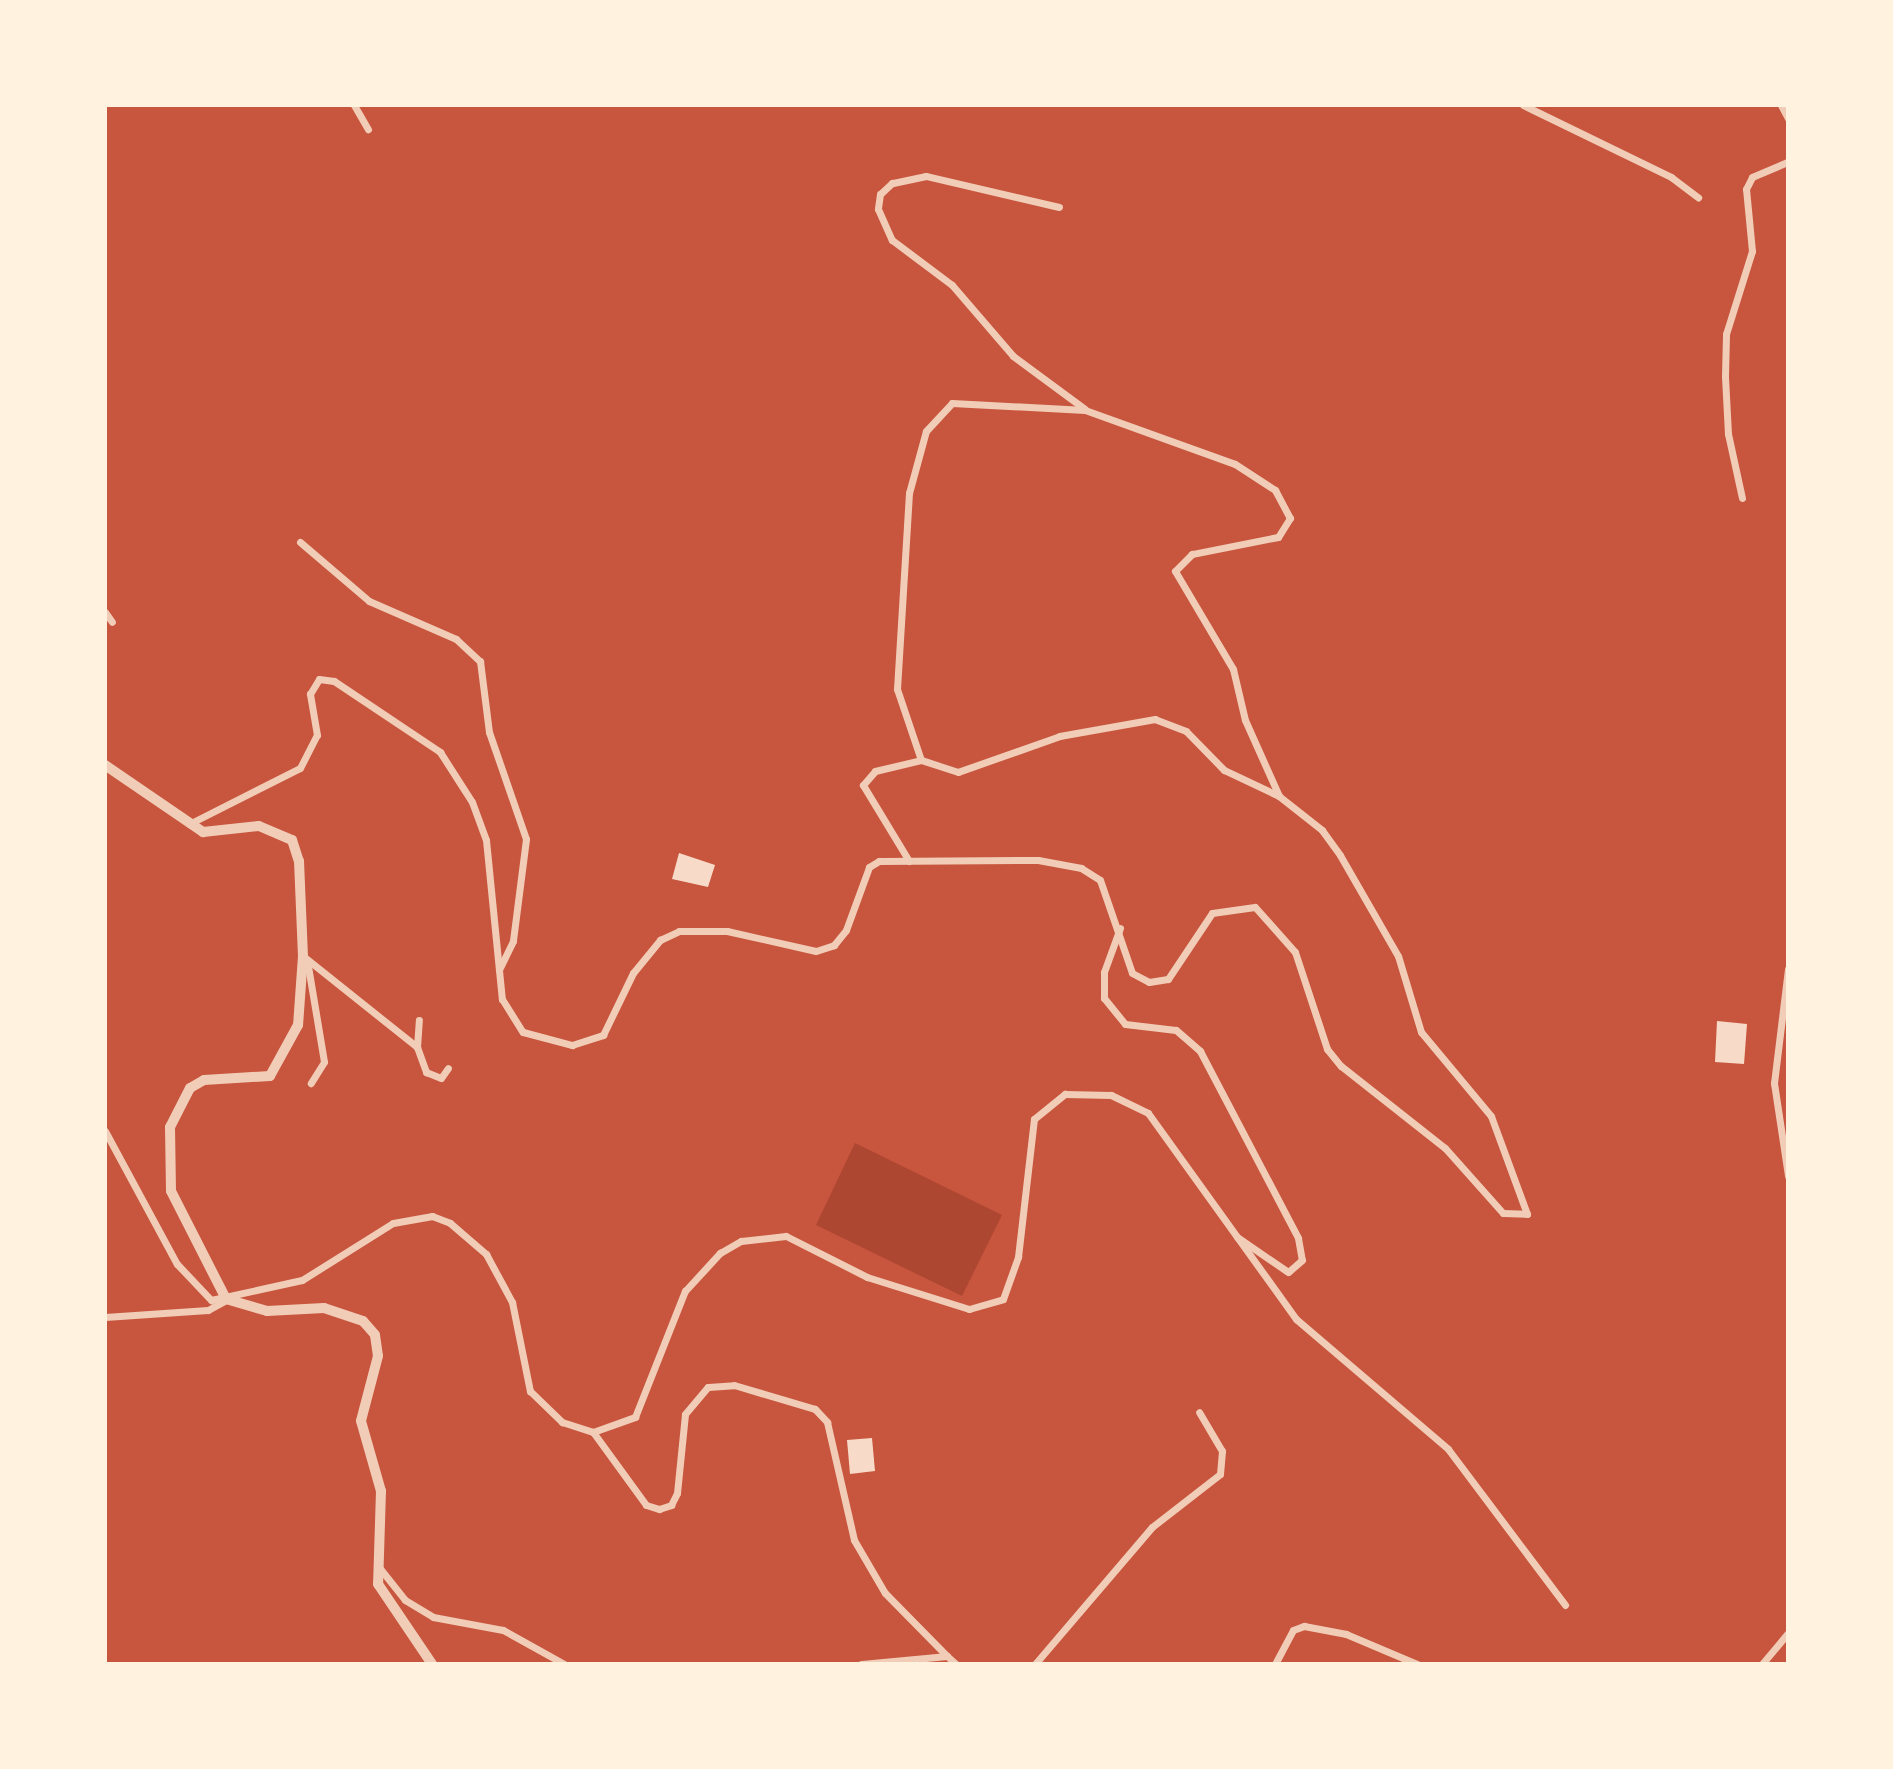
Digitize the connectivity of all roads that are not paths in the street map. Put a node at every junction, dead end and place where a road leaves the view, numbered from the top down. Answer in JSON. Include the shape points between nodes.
{"nodes":[{"id":1,"x":354,"y":105,"type":"edge"},
{"id":2,"x":1523,"y":105,"type":"edge"},
{"id":3,"x":1781,"y":105,"type":"edge"},
{"id":4,"x":1788,"y":118,"type":"edge"},
{"id":5,"x":368,"y":129,"type":"dead end"},
{"id":6,"x":1788,"y":162,"type":"edge"},
{"id":7,"x":1698,"y":197,"type":"dead end"},
{"id":8,"x":1059,"y":206,"type":"dead end"},
{"id":9,"x":1086,"y":410,"type":"junction"},
{"id":10,"x":1742,"y":498,"type":"dead end"},
{"id":11,"x":300,"y":542,"type":"dead end"},
{"id":12,"x":105,"y":612,"type":"edge"},
{"id":13,"x":112,"y":622,"type":"dead end"},
{"id":14,"x":921,"y":760,"type":"junction"},
{"id":15,"x":105,"y":765,"type":"edge"},
{"id":16,"x":1279,"y":796,"type":"junction"},
{"id":17,"x":188,"y":824,"type":"junction"},
{"id":18,"x":909,"y":861,"type":"junction"},
{"id":19,"x":1120,"y":928,"type":"junction"},
{"id":20,"x":305,"y":958,"type":"junction"},
{"id":21,"x":1788,"y":969,"type":"edge"},
{"id":22,"x":499,"y":970,"type":"junction"},
{"id":23,"x":419,"y":1020,"type":"dead end"},
{"id":24,"x":417,"y":1047,"type":"junction"},
{"id":25,"x":448,"y":1068,"type":"dead end"},
{"id":26,"x":311,"y":1083,"type":"dead end"},
{"id":27,"x":105,"y":1131,"type":"edge"},
{"id":28,"x":1788,"y":1176,"type":"edge"},
{"id":29,"x":1228,"y":1230,"type":"junction"},
{"id":30,"x":226,"y":1299,"type":"junction"},
{"id":31,"x":105,"y":1317,"type":"edge"},
{"id":32,"x":1199,"y":1412,"type":"dead end"},
{"id":33,"x":593,"y":1432,"type":"junction"},
{"id":34,"x":377,"y":1565,"type":"junction"},
{"id":35,"x":1565,"y":1605,"type":"dead end"},
{"id":36,"x":1788,"y":1633,"type":"edge"},
{"id":37,"x":947,"y":1656,"type":"junction"},
{"id":38,"x":432,"y":1664,"type":"edge"},
{"id":39,"x":564,"y":1664,"type":"edge"},
{"id":40,"x":862,"y":1664,"type":"edge"},
{"id":41,"x":956,"y":1664,"type":"edge"},
{"id":42,"x":1035,"y":1664,"type":"edge"},
{"id":43,"x":1275,"y":1664,"type":"edge"},
{"id":44,"x":1416,"y":1664,"type":"edge"},
{"id":45,"x":1762,"y":1664,"type":"edge"}],
"edges":[{"from":1,"to":5,"type":"street"},
{"from":2,"to":7,"type":"street","via":[[1671,177]]},
{"from":3,"to":4,"type":"street"},
{"from":6,"to":10,"type":"street","via":[[1752,177],[1746,189],[1752,251],[1726,334],[1728,434]]},
{"from":8,"to":9,"type":"street","via":[[926,176],[892,183],[880,194],[878,209],[892,240],[953,285],[1013,356]]},
{"from":9,"to":14,"type":"street","via":[[967,399],[952,403],[926,431],[909,493],[897,689]]},
{"from":9,"to":16,"type":"street","via":[[1235,464],[1286,505],[1290,518],[1278,537],[1192,554],[1175,572],[1233,669],[1245,720]]},
{"from":11,"to":22,"type":"street","via":[[369,601],[456,639],[480,661],[489,732],[526,839],[513,941]]},
{"from":12,"to":13,"type":"street"},
{"from":14,"to":16,"type":"street","via":[[958,772],[1060,736],[1155,719],[1186,731],[1224,770]]},
{"from":14,"to":18,"type":"street","via":[[875,771],[863,785]]},
{"from":15,"to":17,"type":"street"},
{"from":16,"to":19,"type":"street","via":[[1322,830],[1340,855],[1398,956],[1421,1032],[1490,1116],[1527,1214],[1503,1213],[1445,1148],[1341,1066],[1327,1049],[1295,951],[1255,907],[1212,913],[1168,979],[1149,982],[1132,973]]},
{"from":17,"to":20,"type":"street","via":[[203,832],[259,826],[292,840],[299,861]]},
{"from":17,"to":22,"type":"street","via":[[300,768],[317,735],[310,694],[319,679],[334,681],[440,752],[472,802],[486,840]]},
{"from":18,"to":19,"type":"street","via":[[1038,860],[1081,868],[1100,880]]},
{"from":18,"to":22,"type":"street","via":[[869,867],[846,930],[816,951],[727,931],[679,931],[660,940],[633,973],[603,1035],[590,1044],[523,1032],[502,999]]},
{"from":19,"to":29,"type":"street","via":[[1104,972],[1104,998],[1125,1024],[1142,1031],[1176,1030],[1200,1051],[1298,1238],[1302,1261],[1288,1272]]},
{"from":20,"to":24,"type":"street"},
{"from":20,"to":26,"type":"street","via":[[324,1062]]},
{"from":20,"to":30,"type":"street","via":[[298,1025],[270,1076],[204,1080],[190,1088],[170,1128],[171,1191]]},
{"from":21,"to":28,"type":"street","via":[[1774,1083]]},
{"from":23,"to":24,"type":"street"},
{"from":24,"to":25,"type":"street","via":[[426,1072],[441,1078]]},
{"from":27,"to":30,"type":"street","via":[[177,1264],[200,1295]]},
{"from":29,"to":33,"type":"street","via":[[1148,1113],[1111,1095],[1065,1094],[1034,1119],[1018,1257],[1003,1299],[969,1309],[867,1277],[786,1236],[741,1241],[720,1253],[685,1291],[635,1417]]},
{"from":29,"to":35,"type":"street","via":[[1296,1319],[1448,1449]]},
{"from":30,"to":31,"type":"street","via":[[208,1310]]},
{"from":30,"to":33,"type":"street","via":[[302,1280],[393,1223],[432,1216],[486,1254],[512,1302],[530,1391],[562,1422]]},
{"from":30,"to":34,"type":"street","via":[[267,1311],[324,1308],[363,1321],[375,1335],[378,1356],[361,1421],[381,1490]]},
{"from":32,"to":42,"type":"street","via":[[1222,1451],[1220,1474],[1152,1527]]},
{"from":33,"to":37,"type":"street","via":[[646,1505],[659,1509],[671,1505],[677,1493],[685,1413],[708,1387],[734,1385],[815,1409],[827,1422],[854,1540],[885,1593]]},
{"from":34,"to":38,"type":"street","via":[[378,1584]]},
{"from":34,"to":39,"type":"street","via":[[405,1600],[433,1617],[503,1630]]},
{"from":36,"to":45,"type":"street"},
{"from":37,"to":40,"type":"street"},
{"from":37,"to":41,"type":"street"},
{"from":43,"to":44,"type":"street","via":[[1293,1630],[1304,1626],[1346,1634]]}]}
